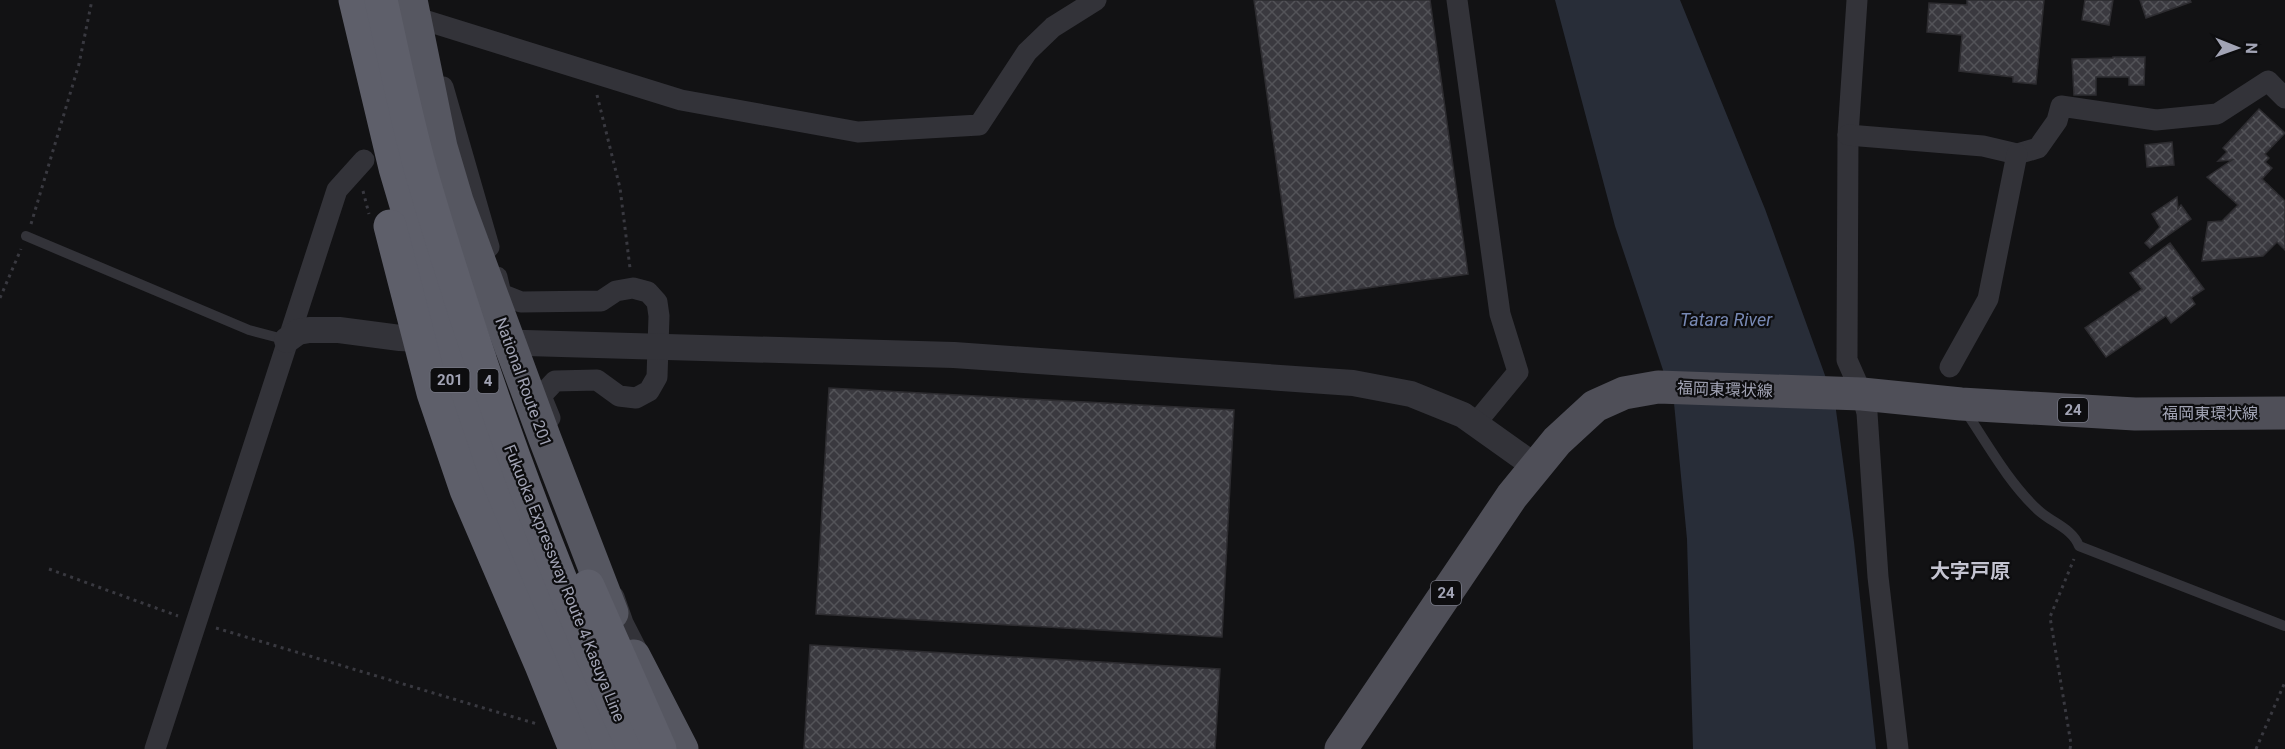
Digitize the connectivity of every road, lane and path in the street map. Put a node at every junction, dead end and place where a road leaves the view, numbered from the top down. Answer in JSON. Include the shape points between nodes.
{"nodes":[{"id":1,"x":92,"y":0,"type":"edge"},
{"id":2,"x":1096,"y":0,"type":"edge"},
{"id":3,"x":1457,"y":0,"type":"edge"},
{"id":4,"x":1857,"y":0,"type":"edge"},
{"id":5,"x":359,"y":3,"type":"edge"},
{"id":6,"x":418,"y":6,"type":"edge"},
{"id":7,"x":592,"y":72,"type":"junction"},
{"id":8,"x":2285,"y":98,"type":"edge"},
{"id":9,"x":404,"y":101,"type":"junction"},
{"id":10,"x":1848,"y":135,"type":"junction"},
{"id":11,"x":451,"y":148,"type":"junction"},
{"id":12,"x":372,"y":151,"type":"junction"},
{"id":13,"x":2017,"y":154,"type":"junction"},
{"id":14,"x":26,"y":236,"type":"junction"},
{"id":15,"x":633,"y":288,"type":"junction"},
{"id":16,"x":0,"y":298,"type":"edge"},
{"id":17,"x":287,"y":340,"type":"junction"},
{"id":18,"x":437,"y":340,"type":"junction"},
{"id":19,"x":509,"y":342,"type":"junction"},
{"id":20,"x":659,"y":347,"type":"junction"},
{"id":21,"x":1950,"y":367,"type":"dead end"},
{"id":22,"x":1854,"y":393,"type":"junction"},
{"id":23,"x":1961,"y":404,"type":"junction"},
{"id":24,"x":2285,"y":413,"type":"edge"},
{"id":25,"x":1476,"y":424,"type":"junction"},
{"id":26,"x":1536,"y":467,"type":"junction"},
{"id":27,"x":2079,"y":546,"type":"junction"},
{"id":28,"x":50,"y":569,"type":"dead end"},
{"id":29,"x":196,"y":622,"type":"junction"},
{"id":30,"x":2285,"y":626,"type":"edge"},
{"id":31,"x":2285,"y":682,"type":"edge"},
{"id":32,"x":538,"y":725,"type":"dead end"},
{"id":33,"x":155,"y":749,"type":"edge"},
{"id":34,"x":575,"y":749,"type":"edge"},
{"id":35,"x":590,"y":749,"type":"edge"},
{"id":36,"x":607,"y":749,"type":"edge"},
{"id":37,"x":634,"y":749,"type":"edge"},
{"id":38,"x":660,"y":749,"type":"edge"},
{"id":39,"x":682,"y":749,"type":"edge"},
{"id":40,"x":690,"y":749,"type":"edge"},
{"id":41,"x":1341,"y":749,"type":"edge"},
{"id":42,"x":1898,"y":749,"type":"edge"},
{"id":43,"x":2070,"y":749,"type":"edge"},
{"id":44,"x":2256,"y":749,"type":"edge"}],
"edges":[{"from":1,"to":14,"type":"path","via":[[79,64]]},
{"from":2,"to":7,"type":"street","via":[[1053,27],[1027,52],[979,125],[858,132],[681,100]]},
{"from":3,"to":25,"type":"street","via":[[1500,314],[1518,372]]},
{"from":4,"to":10,"type":"street"},
{"from":5,"to":9,"type":"highway","name":"Fukuoka Expressway Route 4 Kasuya Line","number":"4","bridge":true},
{"from":5,"to":12,"type":"highway","number":"201"},
{"from":5,"to":34,"type":"highway","bridge":true,"via":[[375,165],[433,393],[466,489]]},
{"from":5,"to":36,"type":"highway","name":"Fukuoka Expressway Route 4 Kasuya Line","bridge":true,"via":[[399,179],[434,300],[486,456]]},
{"from":6,"to":7,"type":"street"},
{"from":6,"to":11,"type":"highway","name":"National Route 201"},
{"from":7,"to":15,"type":"path","via":[[620,188]]},
{"from":8,"to":13,"type":"street","via":[[2268,81],[2217,114],[2156,120],[2061,106],[2038,148]]},
{"from":9,"to":37,"type":"highway","name":"Fukuoka Expressway Route 4 Kasuya Line","number":"4","bridge":true,"via":[[424,183],[525,492]]},
{"from":9,"to":38,"type":"highway","bridge":true,"via":[[413,101],[483,313],[551,494],[598,612]]},
{"from":10,"to":13,"type":"street","via":[[1983,146]]},
{"from":10,"to":22,"type":"street","via":[[1847,360]]},
{"from":11,"to":12,"type":"lane"},
{"from":11,"to":15,"type":"street","via":[[501,294],[521,302],[601,301],[616,291]]},
{"from":11,"to":19,"type":"highway","name":"National Route 201","via":[[457,201]]},
{"from":12,"to":17,"type":"street","via":[[337,190]]},
{"from":12,"to":18,"type":"highway","number":"201"},
{"from":13,"to":21,"type":"street","via":[[1988,299]]},
{"from":14,"to":16,"type":"path"},
{"from":14,"to":17,"type":"lane","via":[[249,330]]},
{"from":15,"to":20,"type":"street","via":[[648,292],[657,302]]},
{"from":17,"to":18,"type":"street","via":[[298,332],[339,330]]},
{"from":17,"to":29,"type":"street"},
{"from":18,"to":19,"type":"street"},
{"from":18,"to":35,"type":"highway","number":"201","via":[[473,451]]},
{"from":19,"to":20,"type":"street"},
{"from":19,"to":39,"type":"highway","name":"National Route 201","via":[[608,605]]},
{"from":20,"to":25,"type":"street","via":[[954,355],[1353,383],[1411,394]]},
{"from":20,"to":40,"type":"street","via":[[657,377],[649,391],[636,398],[619,396],[597,380],[555,381],[542,396],[623,623]]},
{"from":22,"to":23,"type":"main road","name":"福岡東環状線","number":"24"},
{"from":22,"to":26,"type":"main road","name":"福岡東環状線","number":"24","via":[[1658,387],[1624,393],[1595,406]]},
{"from":22,"to":42,"type":"street","via":[[1867,412],[1878,577]]},
{"from":23,"to":24,"type":"main road","name":"福岡東環状線","number":"24","via":[[2135,414]]},
{"from":23,"to":27,"type":"lane","via":[[2009,476],[2039,510],[2075,536]]},
{"from":25,"to":26,"type":"street"},
{"from":26,"to":41,"type":"main road","name":"福岡東環状線","number":"24","via":[[1512,496]]},
{"from":27,"to":30,"type":"lane"},
{"from":27,"to":43,"type":"path","via":[[2050,616]]},
{"from":28,"to":29,"type":"path"},
{"from":29,"to":32,"type":"path"},
{"from":29,"to":33,"type":"street"},
{"from":31,"to":44,"type":"path"}]}
